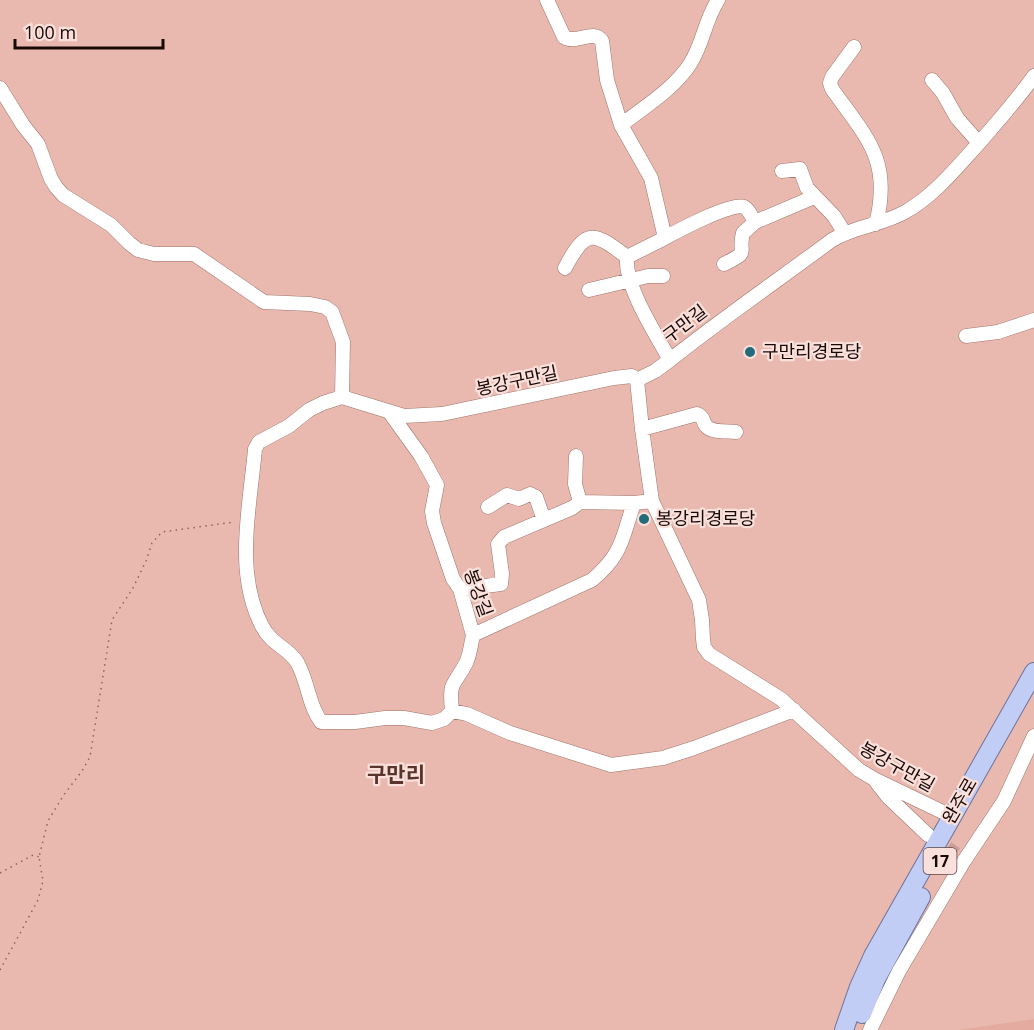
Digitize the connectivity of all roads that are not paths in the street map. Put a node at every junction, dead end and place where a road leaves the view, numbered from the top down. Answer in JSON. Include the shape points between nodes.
{"nodes":[{"id":1,"x":547,"y":0,"type":"edge"},
{"id":2,"x":718,"y":0,"type":"edge"},
{"id":3,"x":854,"y":46,"type":"dead end"},
{"id":4,"x":1034,"y":76,"type":"edge"},
{"id":5,"x":932,"y":80,"type":"dead end"},
{"id":6,"x":0,"y":88,"type":"edge"},
{"id":7,"x":621,"y":124,"type":"junction"},
{"id":8,"x":979,"y":143,"type":"junction"},
{"id":9,"x":782,"y":171,"type":"dead end"},
{"id":10,"x":814,"y":197,"type":"junction"},
{"id":11,"x":755,"y":222,"type":"junction"},
{"id":12,"x":876,"y":224,"type":"junction"},
{"id":13,"x":844,"y":232,"type":"junction"},
{"id":14,"x":665,"y":238,"type":"junction"},
{"id":15,"x":627,"y":257,"type":"junction"},
{"id":16,"x":724,"y":264,"type":"dead end"},
{"id":17,"x":566,"y":268,"type":"dead end"},
{"id":18,"x":663,"y":276,"type":"dead end"},
{"id":19,"x":631,"y":280,"type":"junction"},
{"id":20,"x":589,"y":290,"type":"dead end"},
{"id":21,"x":1034,"y":320,"type":"edge"},
{"id":22,"x":966,"y":336,"type":"dead end"},
{"id":23,"x":670,"y":360,"type":"junction"},
{"id":24,"x":637,"y":380,"type":"junction"},
{"id":25,"x":342,"y":397,"type":"junction"},
{"id":26,"x":390,"y":413,"type":"junction"},
{"id":27,"x":642,"y":429,"type":"junction"},
{"id":28,"x":736,"y":432,"type":"dead end"},
{"id":29,"x":576,"y":456,"type":"dead end"},
{"id":30,"x":652,"y":501,"type":"junction"},
{"id":31,"x":580,"y":502,"type":"junction"},
{"id":32,"x":634,"y":503,"type":"junction"},
{"id":33,"x":488,"y":507,"type":"dead end"},
{"id":34,"x":544,"y":520,"type":"junction"},
{"id":35,"x":460,"y":589,"type":"junction"},
{"id":36,"x":473,"y":636,"type":"junction"},
{"id":37,"x":1034,"y":672,"type":"edge"},
{"id":38,"x":1034,"y":697,"type":"edge"},
{"id":39,"x":794,"y":710,"type":"junction"},
{"id":40,"x":452,"y":711,"type":"junction"},
{"id":41,"x":1034,"y":736,"type":"edge"},
{"id":42,"x":874,"y":779,"type":"junction"},
{"id":43,"x":951,"y":816,"type":"junction"},
{"id":44,"x":928,"y":835,"type":"tunnel mouth"},
{"id":45,"x":844,"y":1030,"type":"edge"},
{"id":46,"x":856,"y":1030,"type":"edge"},
{"id":47,"x":870,"y":1030,"type":"edge"}],
"edges":[{"from":1,"to":7,"type":"street","via":[[564,37],[574,40],[595,35],[602,41],[607,80]]},
{"from":2,"to":7,"type":"street","via":[[683,74]]},
{"from":3,"to":12,"type":"street","via":[[830,83],[879,164],[882,191]]},
{"from":4,"to":8,"type":"street","name":"구만길"},
{"from":5,"to":8,"type":"street"},
{"from":6,"to":25,"type":"street","via":[[38,144],[56,187],[111,225],[129,243],[146,254],[199,256],[264,302],[310,304],[332,312],[343,342]]},
{"from":7,"to":14,"type":"street","via":[[651,178]]},
{"from":8,"to":12,"type":"street","name":"구만길","via":[[928,197],[904,213]]},
{"from":9,"to":10,"type":"street","via":[[800,169]]},
{"from":10,"to":11,"type":"street"},
{"from":10,"to":13,"type":"street"},
{"from":11,"to":14,"type":"street","via":[[747,209],[739,206],[705,217]]},
{"from":11,"to":16,"type":"street","via":[[743,233],[741,255]]},
{"from":12,"to":13,"type":"street","name":"구만길"},
{"from":13,"to":23,"type":"street","name":"구만길","via":[[724,316]]},
{"from":14,"to":15,"type":"street"},
{"from":15,"to":17,"type":"street","via":[[605,241],[589,238],[581,242]]},
{"from":15,"to":19,"type":"street","name":"구만길"},
{"from":18,"to":19,"type":"street"},
{"from":19,"to":20,"type":"street"},
{"from":19,"to":23,"type":"street","name":"구만길"},
{"from":21,"to":22,"type":"street","via":[[998,332]]},
{"from":23,"to":24,"type":"street"},
{"from":24,"to":26,"type":"street","name":"봉강구만길","via":[[632,376],[614,378],[442,414]]},
{"from":24,"to":27,"type":"street","name":"봉강구만길"},
{"from":25,"to":26,"type":"street","name":"봉강구만길"},
{"from":25,"to":40,"type":"street","via":[[309,410],[290,426],[259,442],[255,449],[245,564],[256,612],[269,636],[298,664],[311,705],[321,722],[404,718],[432,723]]},
{"from":26,"to":35,"type":"street","name":"봉강길","via":[[437,485],[434,523]]},
{"from":27,"to":28,"type":"street","via":[[697,414],[711,430]]},
{"from":27,"to":30,"type":"street","name":"봉강구만길"},
{"from":29,"to":31,"type":"street","via":[[575,484]]},
{"from":30,"to":32,"type":"street"},
{"from":30,"to":39,"type":"street","name":"봉강구만길","via":[[699,600],[703,639],[709,654]]},
{"from":31,"to":32,"type":"street"},
{"from":31,"to":34,"type":"street"},
{"from":32,"to":36,"type":"street","name":"봉강길","via":[[616,556],[592,580]]},
{"from":33,"to":34,"type":"street","via":[[507,495],[519,499],[530,494],[536,497]]},
{"from":34,"to":35,"type":"street","via":[[504,537],[498,544],[501,584]]},
{"from":35,"to":36,"type":"street","name":"봉강길"},
{"from":36,"to":40,"type":"street","via":[[466,662],[450,691]]},
{"from":37,"to":43,"type":"main road","name":"완주로","number":"17"},
{"from":38,"to":46,"type":"main road","name":"완주로","number":"17","via":[[891,949]]},
{"from":39,"to":40,"type":"street","via":[[663,758],[611,765]]},
{"from":39,"to":42,"type":"street","name":"봉강구만길","via":[[844,758]]},
{"from":41,"to":47,"type":"street","via":[[1004,801],[960,858]]},
{"from":42,"to":43,"type":"street","name":"봉강구만길"},
{"from":42,"to":44,"type":"street"},
{"from":43,"to":45,"type":"main road","name":"완주로","number":"17","via":[[873,956]]}]}
